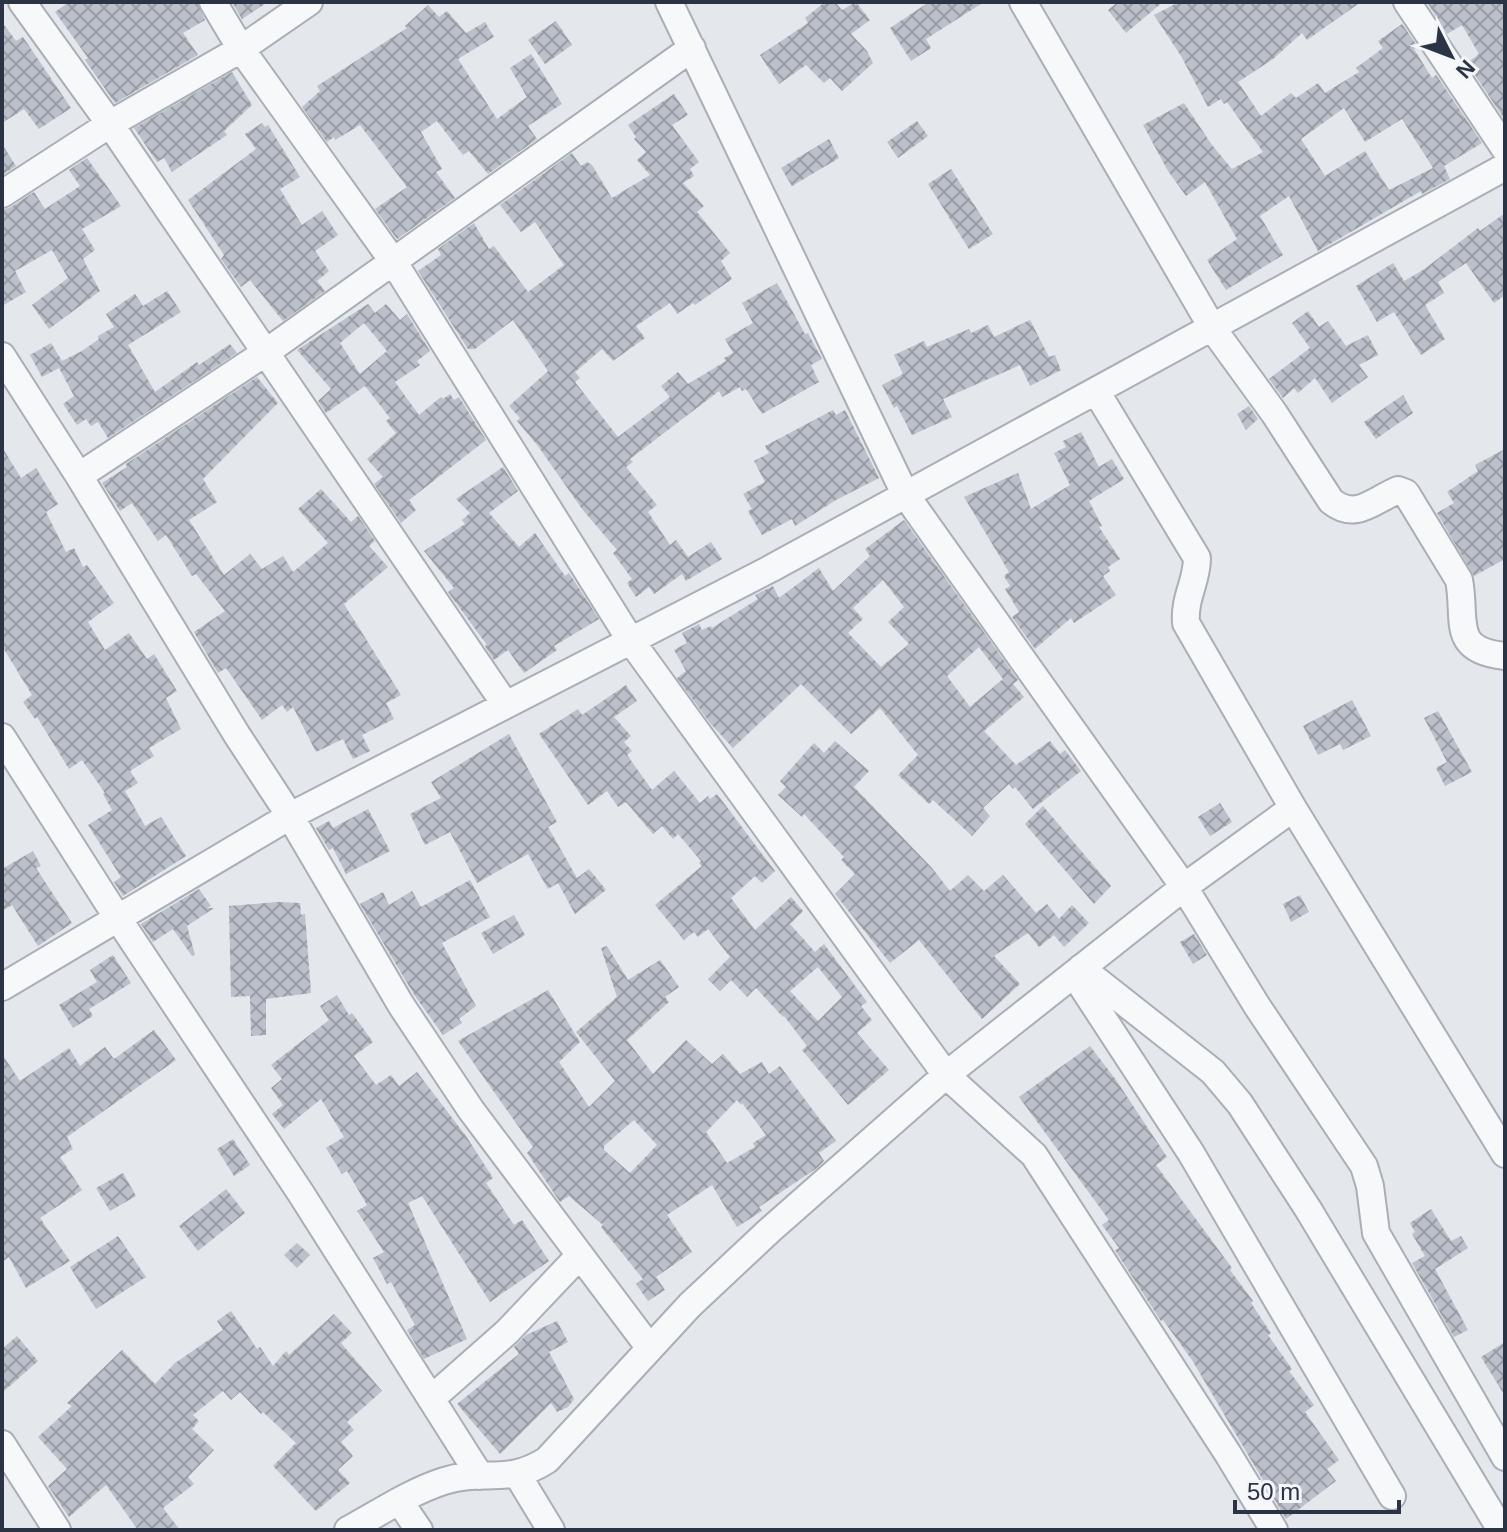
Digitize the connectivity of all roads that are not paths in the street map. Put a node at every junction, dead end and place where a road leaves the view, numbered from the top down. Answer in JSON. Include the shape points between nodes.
{"nodes":[{"id":1,"x":22,"y":2,"type":"edge"},
{"id":2,"x":213,"y":2,"type":"edge"},
{"id":3,"x":309,"y":2,"type":"edge"},
{"id":4,"x":669,"y":2,"type":"edge"},
{"id":5,"x":1023,"y":2,"type":"edge"},
{"id":6,"x":1407,"y":2,"type":"edge"},
{"id":7,"x":692,"y":48,"type":"junction"},
{"id":8,"x":241,"y":49,"type":"junction"},
{"id":9,"x":110,"y":124,"type":"junction"},
{"id":10,"x":1505,"y":149,"type":"edge"},
{"id":11,"x":1505,"y":167,"type":"edge"},
{"id":12,"x":2,"y":194,"type":"edge"},
{"id":13,"x":393,"y":261,"type":"junction"},
{"id":14,"x":1213,"y":329,"type":"junction"},
{"id":15,"x":265,"y":353,"type":"junction"},
{"id":16,"x":2,"y":356,"type":"edge"},
{"id":17,"x":1096,"y":391,"type":"junction"},
{"id":18,"x":79,"y":476,"type":"junction"},
{"id":19,"x":905,"y":494,"type":"junction"},
{"id":20,"x":631,"y":641,"type":"junction"},
{"id":21,"x":1505,"y":656,"type":"edge"},
{"id":22,"x":505,"y":704,"type":"junction"},
{"id":23,"x":2,"y":737,"type":"edge"},
{"id":24,"x":1293,"y":808,"type":"junction"},
{"id":25,"x":290,"y":816,"type":"junction"},
{"id":26,"x":1184,"y":887,"type":"junction"},
{"id":27,"x":117,"y":917,"type":"junction"},
{"id":28,"x":1077,"y":971,"type":"junction"},
{"id":29,"x":2,"y":987,"type":"edge"},
{"id":30,"x":946,"y":1075,"type":"junction"},
{"id":31,"x":1505,"y":1154,"type":"edge"},
{"id":32,"x":580,"y":1255,"type":"junction"},
{"id":33,"x":649,"y":1347,"type":"junction"},
{"id":34,"x":431,"y":1399,"type":"junction"},
{"id":35,"x":2,"y":1444,"type":"edge"},
{"id":36,"x":1505,"y":1457,"type":"edge"},
{"id":37,"x":517,"y":1474,"type":"junction"},
{"id":38,"x":480,"y":1476,"type":"junction"},
{"id":39,"x":1392,"y":1496,"type":"dead end"},
{"id":40,"x":400,"y":1502,"type":"junction"},
{"id":41,"x":57,"y":1530,"type":"edge"},
{"id":42,"x":348,"y":1530,"type":"edge"},
{"id":43,"x":419,"y":1530,"type":"edge"},
{"id":44,"x":551,"y":1530,"type":"edge"},
{"id":45,"x":1274,"y":1530,"type":"edge"},
{"id":46,"x":1501,"y":1530,"type":"edge"}],
"edges":[{"from":1,"to":9,"type":"street"},
{"from":2,"to":8,"type":"street"},
{"from":3,"to":8,"type":"street"},
{"from":4,"to":7,"type":"street"},
{"from":5,"to":14,"type":"street"},
{"from":6,"to":10,"type":"street"},
{"from":7,"to":13,"type":"street"},
{"from":7,"to":19,"type":"street"},
{"from":8,"to":9,"type":"street"},
{"from":8,"to":13,"type":"street"},
{"from":9,"to":12,"type":"street"},
{"from":9,"to":15,"type":"street"},
{"from":11,"to":14,"type":"street"},
{"from":13,"to":15,"type":"street"},
{"from":13,"to":20,"type":"street"},
{"from":14,"to":17,"type":"street"},
{"from":14,"to":21,"type":"street","via":[[1331,501],[1343,511],[1357,511],[1398,490],[1406,493],[1459,580],[1465,638],[1476,650]]},
{"from":15,"to":18,"type":"street"},
{"from":15,"to":22,"type":"street"},
{"from":16,"to":18,"type":"street"},
{"from":17,"to":19,"type":"street"},
{"from":17,"to":24,"type":"street","via":[[1197,558],[1186,623]]},
{"from":18,"to":25,"type":"street"},
{"from":19,"to":20,"type":"street"},
{"from":19,"to":26,"type":"street"},
{"from":20,"to":22,"type":"street"},
{"from":20,"to":30,"type":"street"},
{"from":22,"to":25,"type":"street"},
{"from":23,"to":27,"type":"street"},
{"from":24,"to":26,"type":"street"},
{"from":24,"to":31,"type":"street"},
{"from":25,"to":27,"type":"street"},
{"from":25,"to":32,"type":"street","via":[[401,1005],[471,1110]]},
{"from":26,"to":28,"type":"street"},
{"from":26,"to":36,"type":"street","via":[[1364,1166],[1376,1233]]},
{"from":27,"to":29,"type":"street"},
{"from":27,"to":34,"type":"street"},
{"from":28,"to":30,"type":"street"},
{"from":28,"to":39,"type":"street","via":[[1191,1153]]},
{"from":28,"to":46,"type":"street","via":[[1213,1072],[1240,1104]]},
{"from":30,"to":33,"type":"street","via":[[770,1230]]},
{"from":30,"to":45,"type":"street","via":[[1034,1155]]},
{"from":32,"to":33,"type":"street"},
{"from":32,"to":34,"type":"street","via":[[507,1332]]},
{"from":33,"to":37,"type":"street","via":[[547,1460]]},
{"from":34,"to":38,"type":"street"},
{"from":35,"to":41,"type":"street"},
{"from":37,"to":38,"type":"street"},
{"from":37,"to":44,"type":"street"},
{"from":38,"to":40,"type":"street","via":[[446,1481]]},
{"from":40,"to":42,"type":"street"},
{"from":40,"to":43,"type":"street"}]}
